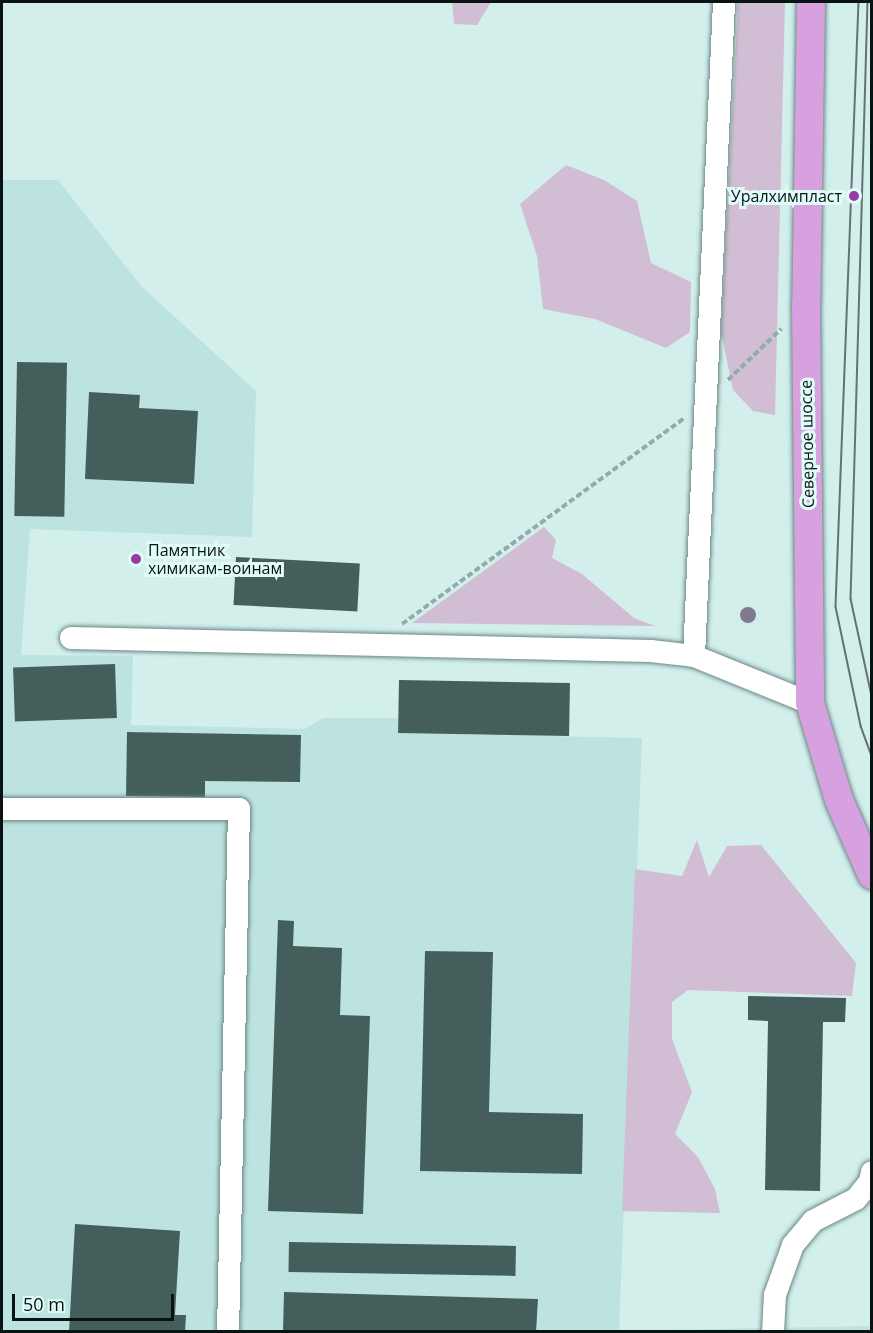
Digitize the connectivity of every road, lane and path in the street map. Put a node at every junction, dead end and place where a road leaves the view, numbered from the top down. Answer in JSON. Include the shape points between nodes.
{"nodes":[{"id":1,"x":724,"y":2,"type":"edge"},
{"id":2,"x":811,"y":2,"type":"edge"},
{"id":3,"x":806,"y":305,"type":"junction"},
{"id":4,"x":704,"y":403,"type":"junction"},
{"id":5,"x":71,"y":638,"type":"dead end"},
{"id":6,"x":378,"y":642,"type":"junction"},
{"id":7,"x":694,"y":656,"type":"junction"},
{"id":8,"x":810,"y":703,"type":"junction"},
{"id":9,"x":2,"y":809,"type":"edge"},
{"id":10,"x":872,"y":875,"type":"edge"},
{"id":11,"x":871,"y":1179,"type":"edge"},
{"id":12,"x":228,"y":1332,"type":"edge"},
{"id":13,"x":773,"y":1332,"type":"edge"}],
"edges":[{"from":1,"to":4,"type":"street"},
{"from":2,"to":3,"type":"main road","name":"Северное шоссе"},
{"from":3,"to":4,"type":"path"},
{"from":3,"to":8,"type":"main road","name":"Северное шоссе"},
{"from":4,"to":6,"type":"path"},
{"from":4,"to":7,"type":"street"},
{"from":5,"to":6,"type":"street"},
{"from":6,"to":7,"type":"street"},
{"from":7,"to":8,"type":"street"},
{"from":8,"to":10,"type":"main road","name":"Северное шоссе","via":[[838,800]]},
{"from":9,"to":12,"type":"street","via":[[239,809]]},
{"from":11,"to":13,"type":"street","via":[[856,1199],[813,1221],[793,1245],[775,1295]]}]}
